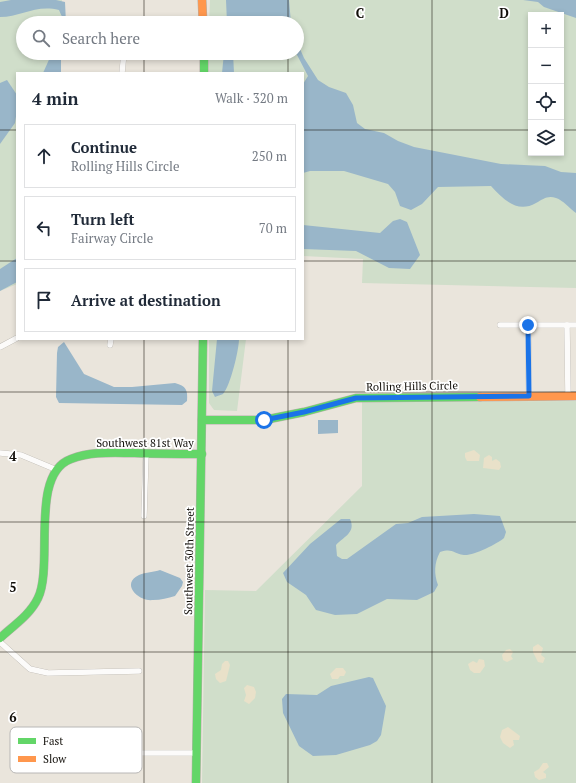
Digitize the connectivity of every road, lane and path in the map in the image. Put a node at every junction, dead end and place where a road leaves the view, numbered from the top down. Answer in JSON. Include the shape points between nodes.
{"nodes":[{"id":1,"x":202,"y":0,"type":"edge"},
{"id":2,"x":207,"y":0,"type":"edge"},
{"id":3,"x":203,"y":16,"type":"edge"},
{"id":4,"x":205,"y":16,"type":"edge"},
{"id":5,"x":123,"y":60,"type":"edge"},
{"id":6,"x":204,"y":60,"type":"edge"},
{"id":7,"x":122,"y":72,"type":"edge"},
{"id":8,"x":204,"y":72,"type":"edge"},
{"id":9,"x":500,"y":325,"type":"dead end"},
{"id":10,"x":528,"y":325,"type":"junction"},
{"id":11,"x":567,"y":325,"type":"junction"},
{"id":12,"x":576,"y":325,"type":"edge"},
{"id":13,"x":16,"y":339,"type":"edge"},
{"id":14,"x":203,"y":340,"type":"edge"},
{"id":15,"x":0,"y":347,"type":"edge"},
{"id":16,"x":529,"y":396,"type":"junction"},
{"id":17,"x":572,"y":396,"type":"edge"},
{"id":18,"x":202,"y":420,"type":"junction"},
{"id":19,"x":0,"y":453,"type":"edge"},
{"id":20,"x":146,"y":454,"type":"junction"},
{"id":21,"x":202,"y":454,"type":"junction"},
{"id":22,"x":57,"y":470,"type":"junction"},
{"id":23,"x":144,"y":516,"type":"dead end"},
{"id":24,"x":0,"y":638,"type":"edge"},
{"id":25,"x":0,"y":642,"type":"edge"},
{"id":26,"x":139,"y":671,"type":"dead end"},
{"id":27,"x":142,"y":753,"type":"edge"},
{"id":28,"x":196,"y":753,"type":"junction"},
{"id":29,"x":196,"y":783,"type":"edge"}],
"edges":[{"from":1,"to":3,"type":"street"},
{"from":2,"to":4,"type":"street"},
{"from":5,"to":7,"type":"street"},
{"from":6,"to":8,"type":"street"},
{"from":9,"to":10,"type":"street"},
{"from":10,"to":11,"type":"street"},
{"from":10,"to":16,"type":"street"},
{"from":11,"to":12,"type":"street"},
{"from":11,"to":17,"type":"street"},
{"from":13,"to":15,"type":"street"},
{"from":14,"to":18,"type":"street","name":"Southwest 30th Street"},
{"from":16,"to":17,"type":"street","name":"Rolling Hills Circle"},
{"from":16,"to":18,"type":"street","name":"Rolling Hills Circle","via":[[356,398],[264,420]]},
{"from":18,"to":21,"type":"street","name":"Southwest 30th Street"},
{"from":19,"to":22,"type":"street","via":[[21,455]]},
{"from":20,"to":21,"type":"street","name":"Southwest 81st Way"},
{"from":20,"to":22,"type":"street","name":"Southwest 81st Way","via":[[94,452],[70,459]]},
{"from":20,"to":23,"type":"street"},
{"from":21,"to":28,"type":"street","name":"Southwest 30th Street"},
{"from":22,"to":24,"type":"street","via":[[46,503],[43,573],[38,598],[23,618]]},
{"from":25,"to":26,"type":"street","via":[[30,669]]},
{"from":27,"to":28,"type":"street"},
{"from":28,"to":29,"type":"street","name":"Southwest 30th Street"}]}
